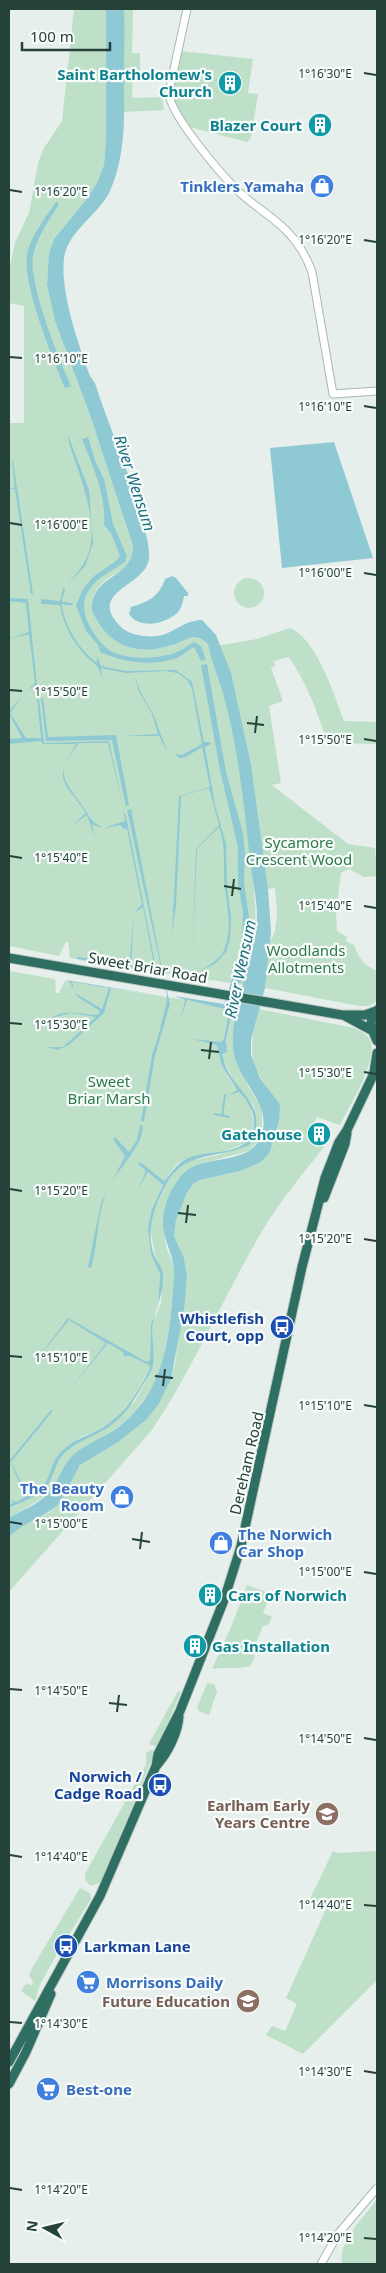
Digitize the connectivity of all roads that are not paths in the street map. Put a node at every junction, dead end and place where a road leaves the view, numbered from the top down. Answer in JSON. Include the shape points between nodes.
{"nodes":[{"id":1,"x":187,"y":9,"type":"edge"},
{"id":2,"x":377,"y":391,"type":"edge"},
{"id":3,"x":9,"y":958,"type":"edge"},
{"id":4,"x":377,"y":1010,"type":"edge"},
{"id":5,"x":342,"y":1015,"type":"junction"},
{"id":6,"x":375,"y":1036,"type":"edge"},
{"id":7,"x":377,"y":1053,"type":"edge"},
{"id":8,"x":376,"y":1070,"type":"edge"},
{"id":9,"x":68,"y":1954,"type":"junction"},
{"id":10,"x":9,"y":2062,"type":"edge"},
{"id":11,"x":9,"y":2084,"type":"edge"},
{"id":12,"x":377,"y":2188,"type":"edge"},
{"id":13,"x":322,"y":2264,"type":"edge"}],
"edges":[{"from":1,"to":2,"type":"street","via":[[169,98],[179,118],[234,186],[283,228],[304,253],[312,272],[333,394]]},
{"from":3,"to":5,"type":"highway","name":"Sweet Briar Road"},
{"from":4,"to":5,"type":"highway","name":"Sweet Briar Road","via":[[365,1015]]},
{"from":4,"to":6,"type":"highway","via":[[371,1019]]},
{"from":5,"to":6,"type":"highway","name":"Sweet Briar Road"},
{"from":7,"to":8,"type":"highway","name":"Dereham Road"},
{"from":8,"to":9,"type":"highway","name":"Dereham Road","via":[[348,1130],[316,1215],[241,1546],[227,1592],[165,1756],[156,1766],[109,1876]]},
{"from":9,"to":10,"type":"highway","name":"Dereham Road"},
{"from":9,"to":11,"type":"highway","name":"Dereham Road","via":[[46,2010]]},
{"from":12,"to":13,"type":"street","via":[[338,2234]]}]}
